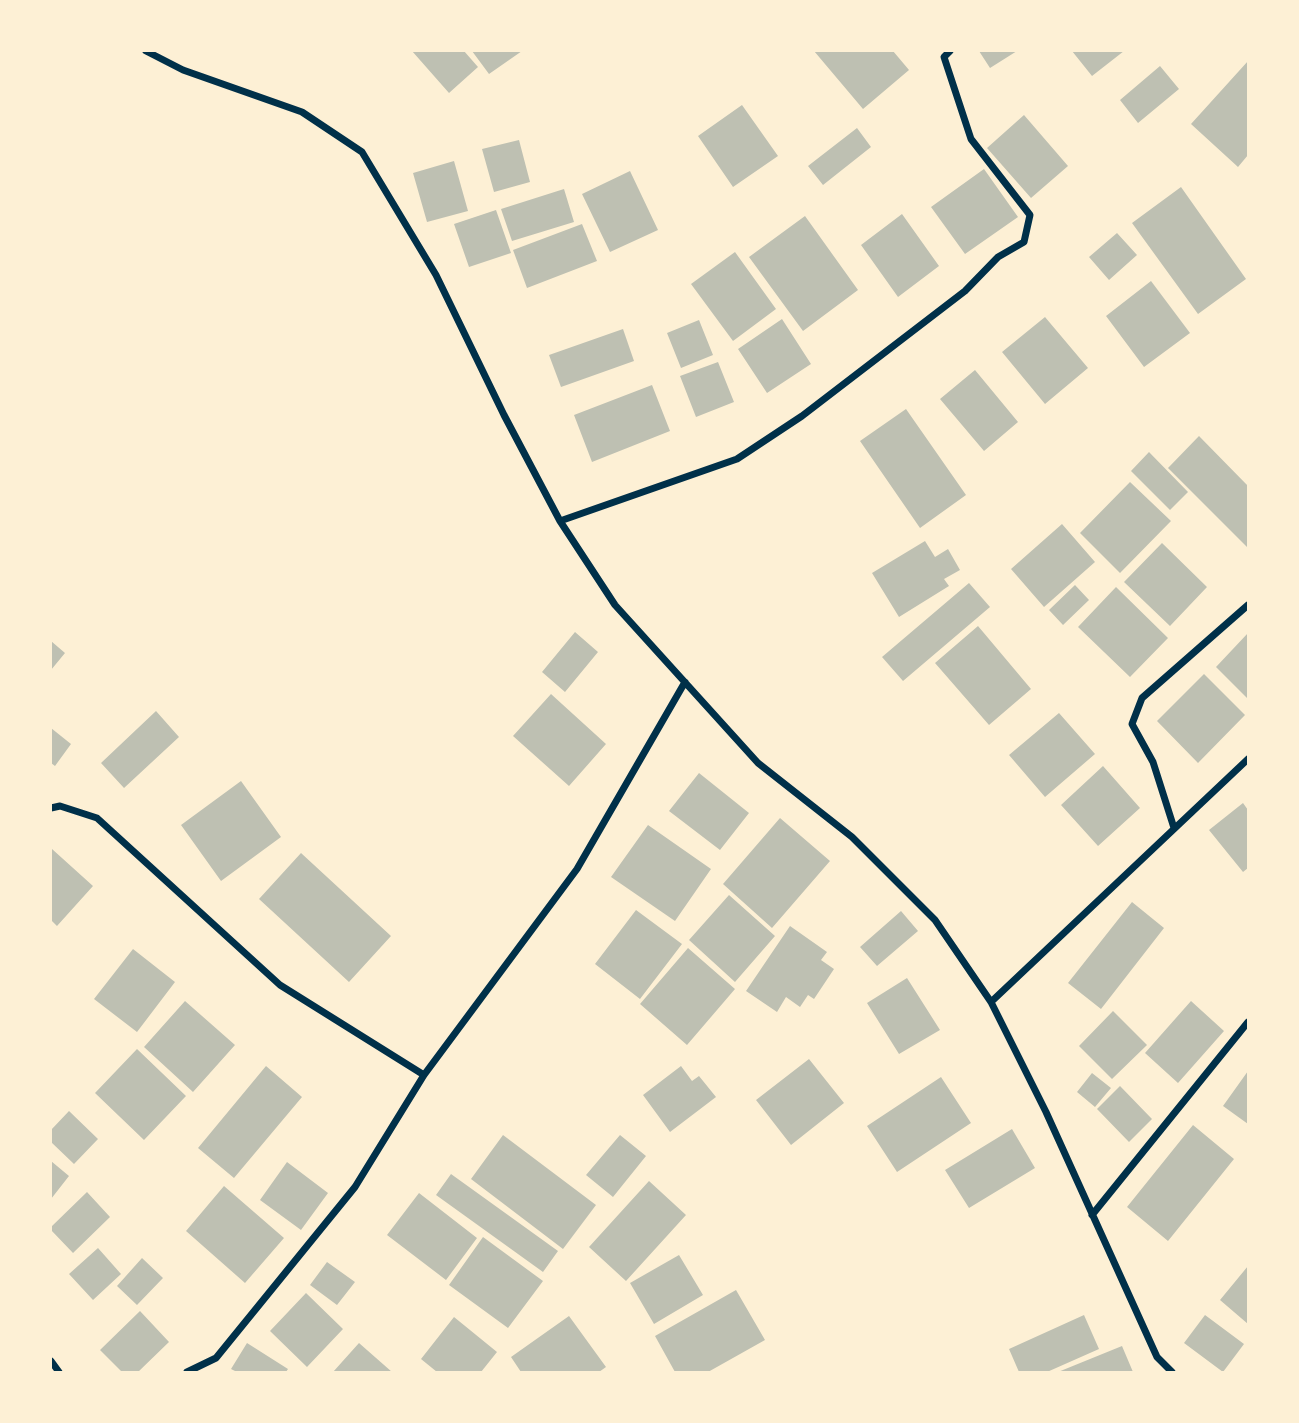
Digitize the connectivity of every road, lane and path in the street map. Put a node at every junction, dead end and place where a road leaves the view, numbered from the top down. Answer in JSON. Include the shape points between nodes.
{"nodes":[{"id":1,"x":146,"y":51,"type":"edge"},
{"id":2,"x":950,"y":51,"type":"edge"},
{"id":3,"x":560,"y":521,"type":"junction"},
{"id":4,"x":1248,"y":605,"type":"edge"},
{"id":5,"x":685,"y":682,"type":"junction"},
{"id":6,"x":1248,"y":759,"type":"edge"},
{"id":7,"x":51,"y":808,"type":"edge"},
{"id":8,"x":1174,"y":828,"type":"junction"},
{"id":9,"x":991,"y":1002,"type":"junction"},
{"id":10,"x":1248,"y":1022,"type":"edge"},
{"id":11,"x":424,"y":1075,"type":"junction"},
{"id":12,"x":1092,"y":1215,"type":"junction"},
{"id":13,"x":51,"y":1361,"type":"edge"},
{"id":14,"x":59,"y":1372,"type":"edge"},
{"id":15,"x":187,"y":1372,"type":"edge"},
{"id":16,"x":1172,"y":1372,"type":"edge"}],
"edges":[{"from":1,"to":3,"type":"street","via":[[183,70],[302,112],[362,152],[436,275]]},
{"from":2,"to":3,"type":"street","via":[[944,57],[971,139],[1030,215],[1024,242],[998,257],[965,291],[802,416],[737,459]]},
{"from":3,"to":5,"type":"street","via":[[615,605]]},
{"from":4,"to":8,"type":"street","via":[[1142,698],[1132,724],[1153,762]]},
{"from":5,"to":9,"type":"street","via":[[758,763],[852,837],[935,920]]},
{"from":5,"to":11,"type":"street","via":[[578,869]]},
{"from":6,"to":8,"type":"street"},
{"from":7,"to":11,"type":"street","via":[[60,806],[97,818],[280,985]]},
{"from":8,"to":9,"type":"street"},
{"from":9,"to":12,"type":"street"},
{"from":10,"to":12,"type":"street"},
{"from":11,"to":15,"type":"street","via":[[355,1187],[216,1358]]},
{"from":12,"to":16,"type":"street","via":[[1157,1357]]},
{"from":13,"to":14,"type":"street"}]}
